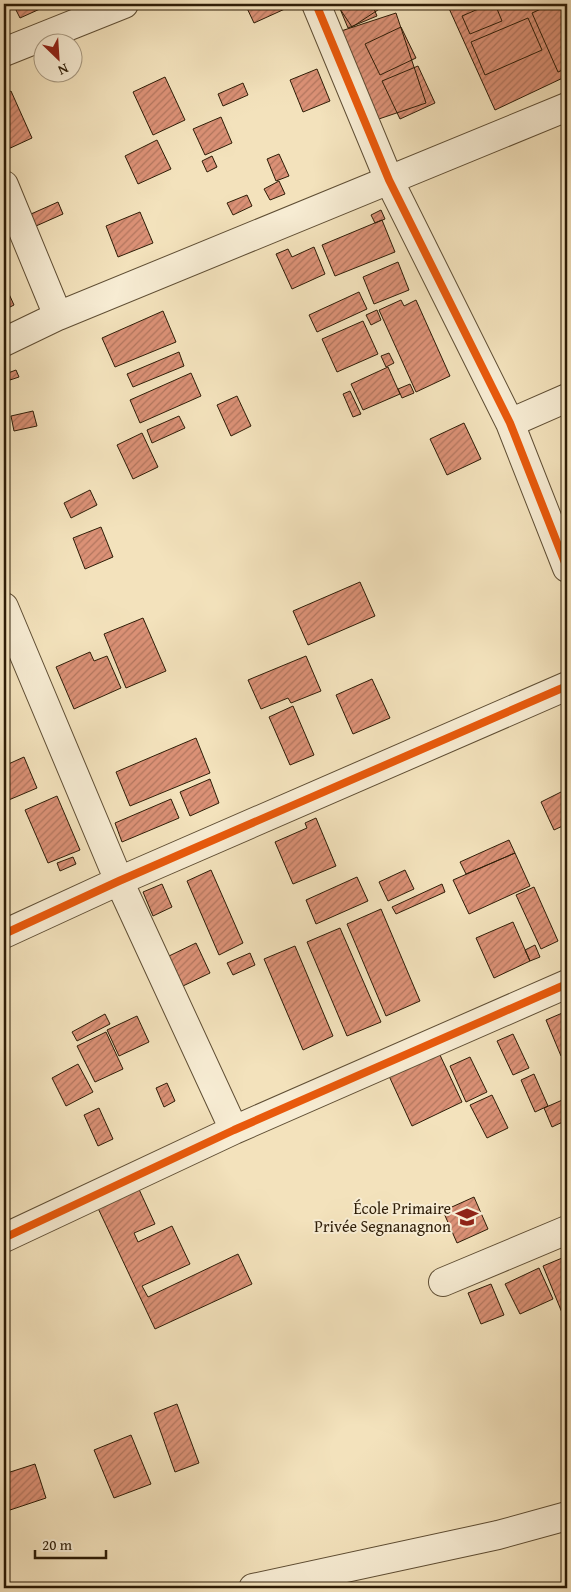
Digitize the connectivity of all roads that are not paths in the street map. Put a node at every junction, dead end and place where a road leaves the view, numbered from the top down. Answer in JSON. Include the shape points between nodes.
{"nodes":[{"id":1,"x":124,"y":4,"type":"edge"},
{"id":2,"x":316,"y":4,"type":"edge"},
{"id":3,"x":4,"y":52,"type":"edge"},
{"id":4,"x":567,"y":107,"type":"edge"},
{"id":5,"x":389,"y":180,"type":"junction"},
{"id":6,"x":4,"y":185,"type":"edge"},
{"id":7,"x":58,"y":316,"type":"junction"},
{"id":8,"x":4,"y":342,"type":"edge"},
{"id":9,"x":567,"y":398,"type":"edge"},
{"id":10,"x":510,"y":423,"type":"junction"},
{"id":11,"x":567,"y":568,"type":"edge"},
{"id":12,"x":4,"y":607,"type":"edge"},
{"id":13,"x":567,"y":686,"type":"edge"},
{"id":14,"x":119,"y":881,"type":"junction"},
{"id":15,"x":4,"y":934,"type":"edge"},
{"id":16,"x":567,"y":984,"type":"edge"},
{"id":17,"x":234,"y":1130,"type":"junction"},
{"id":18,"x":567,"y":1230,"type":"edge"},
{"id":19,"x":4,"y":1238,"type":"edge"},
{"id":20,"x":443,"y":1282,"type":"dead end"},
{"id":21,"x":567,"y":1516,"type":"edge"},
{"id":22,"x":253,"y":1588,"type":"edge"}],
"edges":[{"from":1,"to":3,"type":"street"},
{"from":2,"to":5,"type":"street"},
{"from":4,"to":5,"type":"street"},
{"from":5,"to":7,"type":"street"},
{"from":5,"to":10,"type":"street"},
{"from":6,"to":7,"type":"street"},
{"from":7,"to":8,"type":"street"},
{"from":9,"to":10,"type":"street"},
{"from":10,"to":11,"type":"street"},
{"from":12,"to":14,"type":"street"},
{"from":13,"to":14,"type":"street"},
{"from":14,"to":15,"type":"street"},
{"from":14,"to":17,"type":"street"},
{"from":16,"to":17,"type":"street"},
{"from":17,"to":19,"type":"street"},
{"from":18,"to":20,"type":"street"},
{"from":21,"to":22,"type":"street","via":[[498,1535]]}]}
